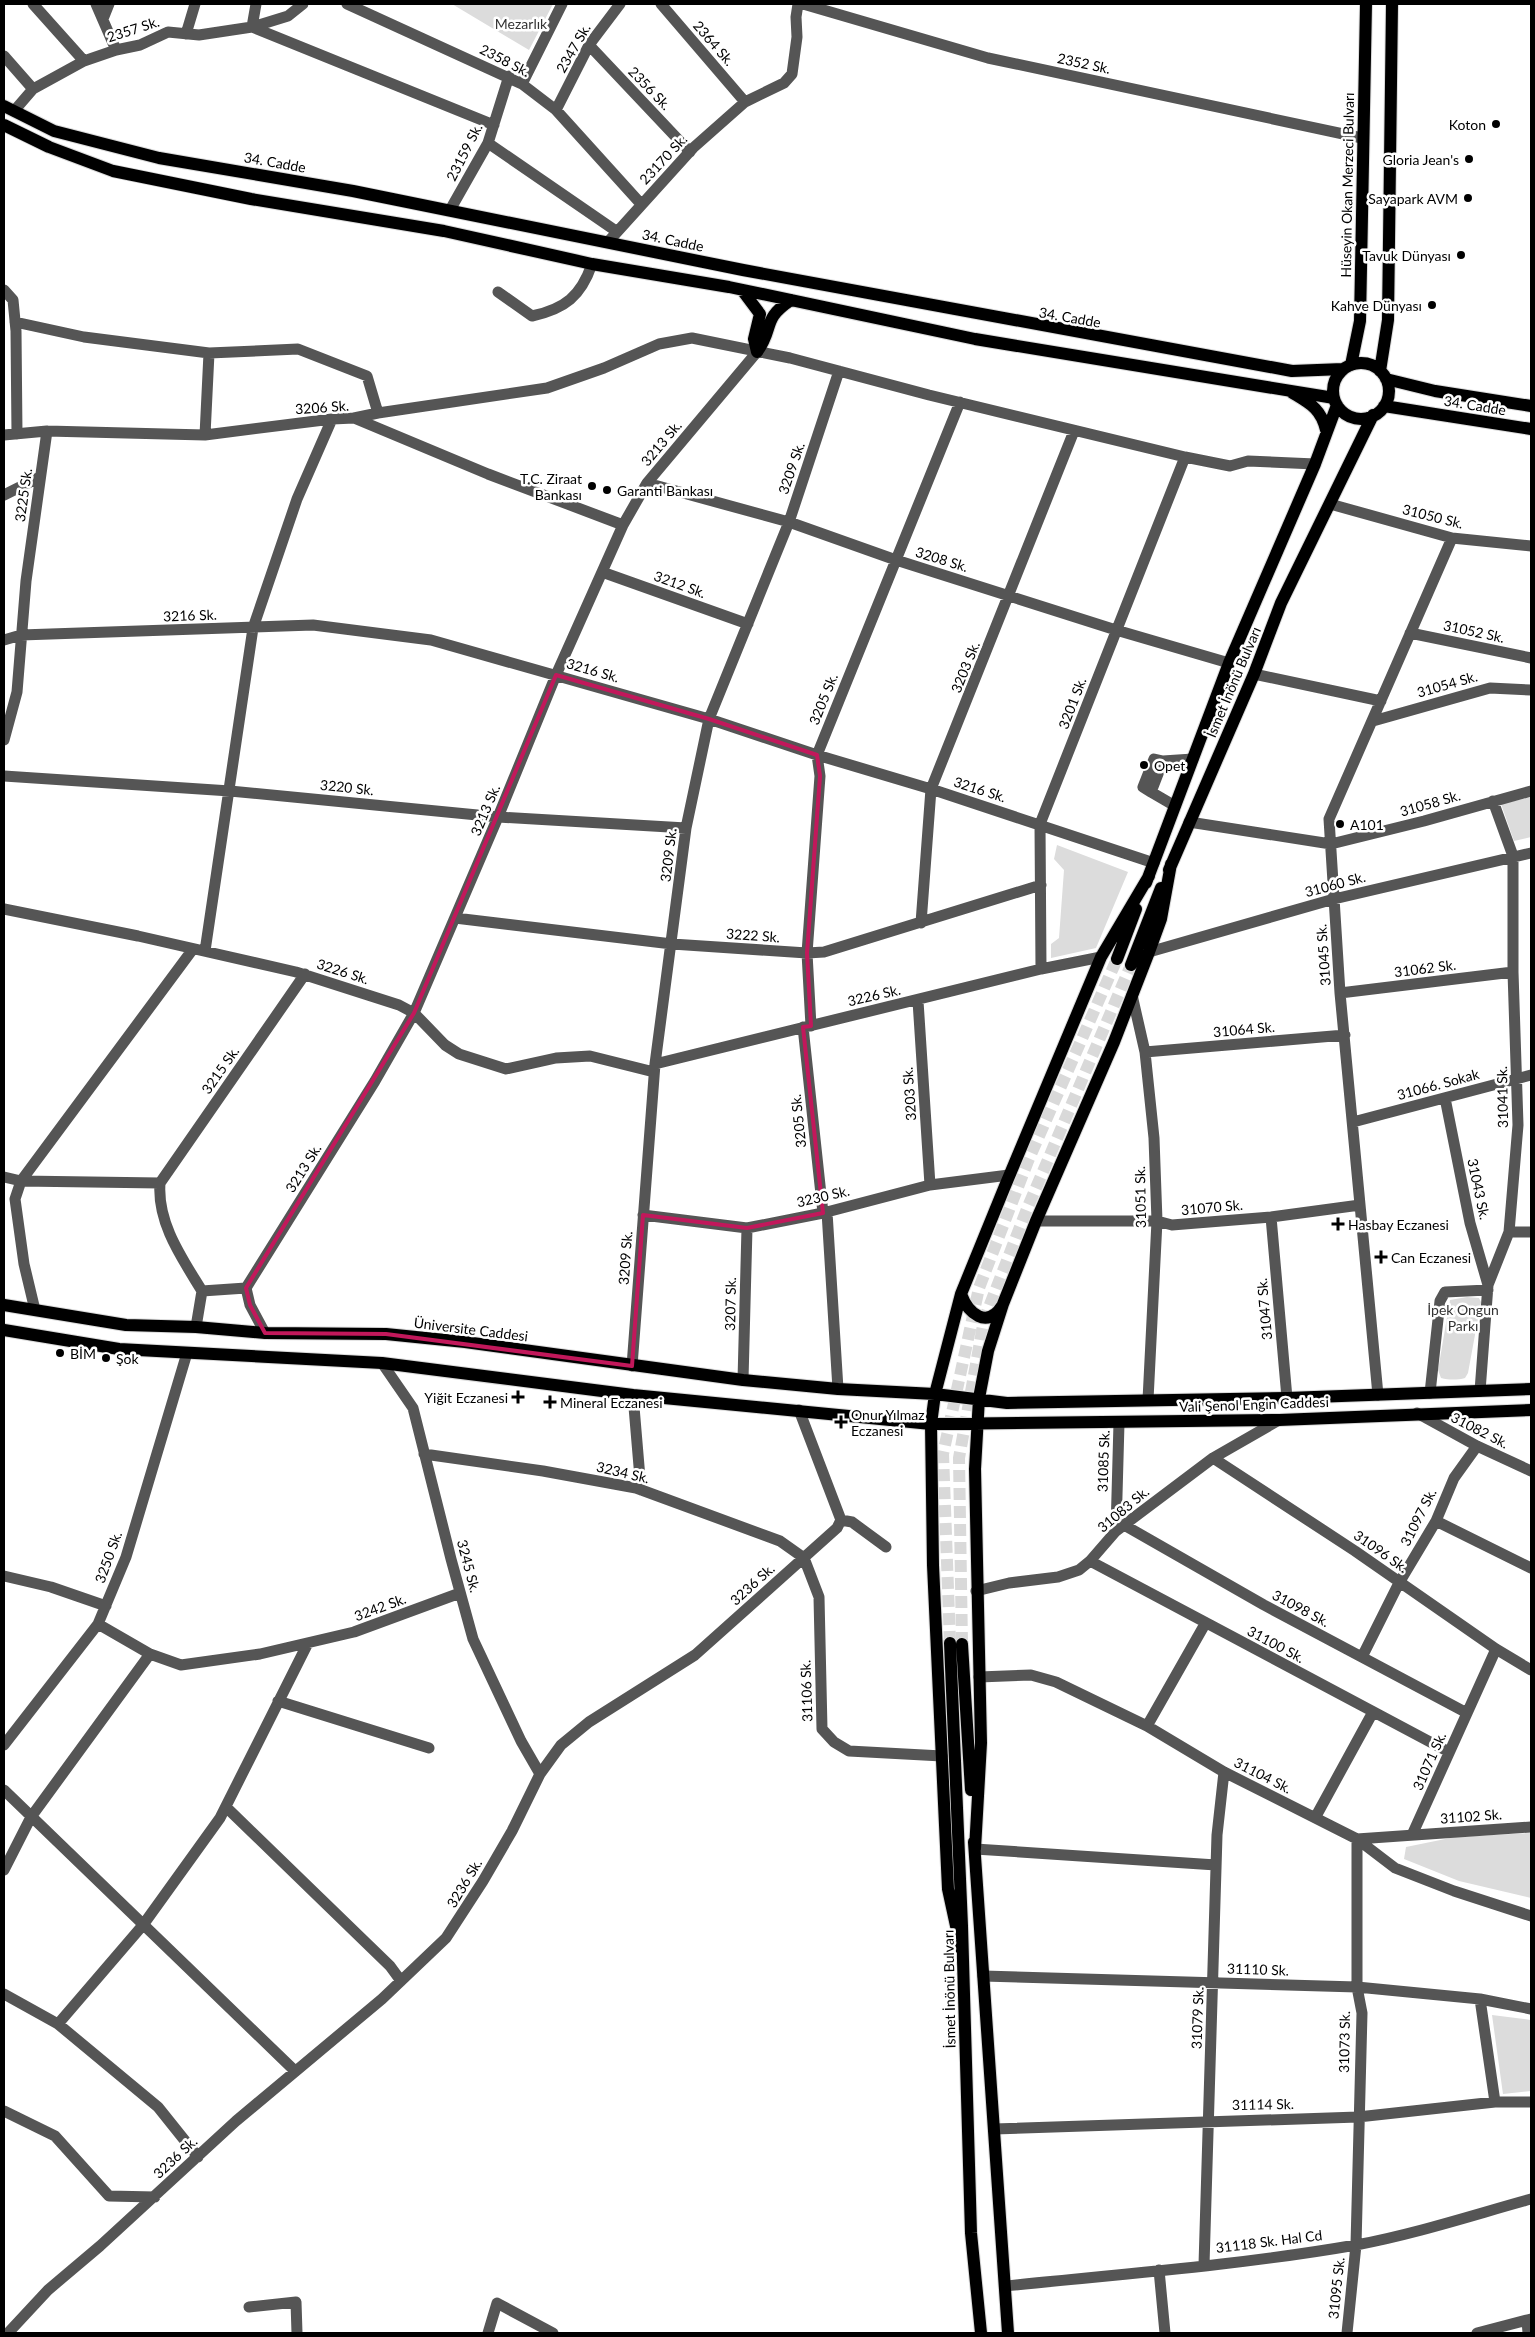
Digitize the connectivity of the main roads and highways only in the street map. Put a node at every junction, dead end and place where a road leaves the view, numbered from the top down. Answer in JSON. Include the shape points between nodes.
{"nodes":[{"id":1,"x":1366,"y":4,"type":"edge"},
{"id":2,"x":1392,"y":4,"type":"edge"},
{"id":3,"x":9,"y":109,"type":"edge"},
{"id":4,"x":4,"y":125,"type":"edge"},
{"id":5,"x":742,"y":290,"type":"junction"},
{"id":6,"x":791,"y":300,"type":"junction"},
{"id":7,"x":765,"y":315,"type":"junction"},
{"id":8,"x":757,"y":352,"type":"road end"},
{"id":9,"x":1347,"y":367,"type":"junction"},
{"id":10,"x":1383,"y":375,"type":"junction"},
{"id":11,"x":1285,"y":388,"type":"junction"},
{"id":12,"x":1336,"y":401,"type":"junction"},
{"id":13,"x":1384,"y":406,"type":"junction"},
{"id":14,"x":1531,"y":406,"type":"edge"},
{"id":15,"x":1373,"y":415,"type":"junction"},
{"id":16,"x":1531,"y":429,"type":"edge"},
{"id":17,"x":1326,"y":430,"type":"junction"},
{"id":18,"x":1171,"y":864,"type":"junction"},
{"id":19,"x":1148,"y":876,"type":"junction"},
{"id":20,"x":1117,"y":959,"type":"tunnel mouth"},
{"id":21,"x":1131,"y":965,"type":"tunnel mouth"},
{"id":22,"x":961,"y":1294,"type":"junction"},
{"id":23,"x":1003,"y":1304,"type":"junction"},
{"id":24,"x":4,"y":1305,"type":"edge"},
{"id":25,"x":4,"y":1330,"type":"edge"},
{"id":26,"x":1531,"y":1389,"type":"edge"},
{"id":27,"x":935,"y":1394,"type":"junction"},
{"id":28,"x":979,"y":1398,"type":"junction"},
{"id":29,"x":1531,"y":1410,"type":"edge"},
{"id":30,"x":931,"y":1424,"type":"junction"},
{"id":31,"x":978,"y":1425,"type":"junction"},
{"id":32,"x":975,"y":1849,"type":"junction"},
{"id":33,"x":961,"y":1949,"type":"junction"},
{"id":34,"x":981,"y":2333,"type":"edge"},
{"id":35,"x":1008,"y":2333,"type":"edge"}],
"edges":[{"from":1,"to":9,"type":"main road","name":"Hüseyin Okan Merzeci Bulvarı","via":[[1360,322]]},
{"from":2,"to":10,"type":"main road","via":[[1388,320]]},
{"from":3,"to":9,"type":"main road","name":"34. Cadde","via":[[54,131],[159,158],[353,191],[1047,328],[1292,372]]},
{"from":4,"to":5,"type":"main road","via":[[49,147],[113,170],[251,200],[444,231],[592,264]]},
{"from":5,"to":6,"type":"main road"},
{"from":5,"to":7,"type":"main road"},
{"from":6,"to":7,"type":"main road"},
{"from":6,"to":11,"type":"main road","via":[[975,339]]},
{"from":7,"to":8,"type":"main road","via":[[754,339]]},
{"from":9,"to":10,"type":"main road","via":[[1366,364]]},
{"from":9,"to":12,"type":"main road","via":[[1334,384]]},
{"from":10,"to":13,"type":"main road","via":[[1388,388]]},
{"from":10,"to":14,"type":"main road","name":"34. Cadde","via":[[1435,391]]},
{"from":11,"to":12,"type":"main road"},
{"from":11,"to":17,"type":"main road","via":[[1313,406],[1323,417]]},
{"from":12,"to":15,"type":"main road","via":[[1346,415],[1363,419]]},
{"from":12,"to":17,"type":"main road","name":"İsmet İnönü Bulvarı"},
{"from":13,"to":15,"type":"main road"},
{"from":13,"to":16,"type":"main road","name":"34. Cadde"},
{"from":15,"to":18,"type":"main road","name":"İsmet İnönü Bulvarı","via":[[1281,604]]},
{"from":17,"to":19,"type":"main road","name":"İsmet İnönü Bulvarı","via":[[1315,464],[1229,663]]},
{"from":18,"to":21,"type":"main road","name":"İsmet İnönü Bulvarı"},
{"from":18,"to":23,"type":"main road","via":[[1162,919]]},
{"from":19,"to":20,"type":"main road","name":"İsmet İnönü Bulvarı"},
{"from":19,"to":22,"type":"main road","via":[[1100,957]]},
{"from":22,"to":23,"type":"main road","via":[[969,1311],[978,1316],[993,1315]]},
{"from":22,"to":27,"type":"main road"},
{"from":23,"to":28,"type":"main road","via":[[988,1351]]},
{"from":24,"to":27,"type":"main road","name":"Üniversite Caddesi","via":[[126,1325],[266,1334],[386,1334],[743,1380]]},
{"from":25,"to":30,"type":"main road","via":[[120,1349],[382,1363],[633,1394]]},
{"from":26,"to":28,"type":"main road","name":"Vali Şenol Engin Caddesi","via":[[1008,1403]]},
{"from":27,"to":28,"type":"main road","name":"Üniversite Caddesi"},
{"from":27,"to":30,"type":"main road"},
{"from":28,"to":31,"type":"main road"},
{"from":29,"to":31,"type":"main road","name":"Vali Şenol Engin Caddesi","via":[[1279,1420]]},
{"from":30,"to":31,"type":"main road","name":"Vali Şenol Engin Caddesi"},
{"from":30,"to":33,"type":"main road","via":[[948,1889]]},
{"from":31,"to":32,"type":"main road","via":[[976,1591],[981,1743]]},
{"from":32,"to":33,"type":"main road","name":"İsmet İnönü Bulvarı","via":[[956,1644]]},
{"from":32,"to":35,"type":"main road","name":"İsmet İnönü Bulvarı"},
{"from":33,"to":34,"type":"main road","name":"İsmet İnönü Bulvarı","via":[[971,2233]]}]}
